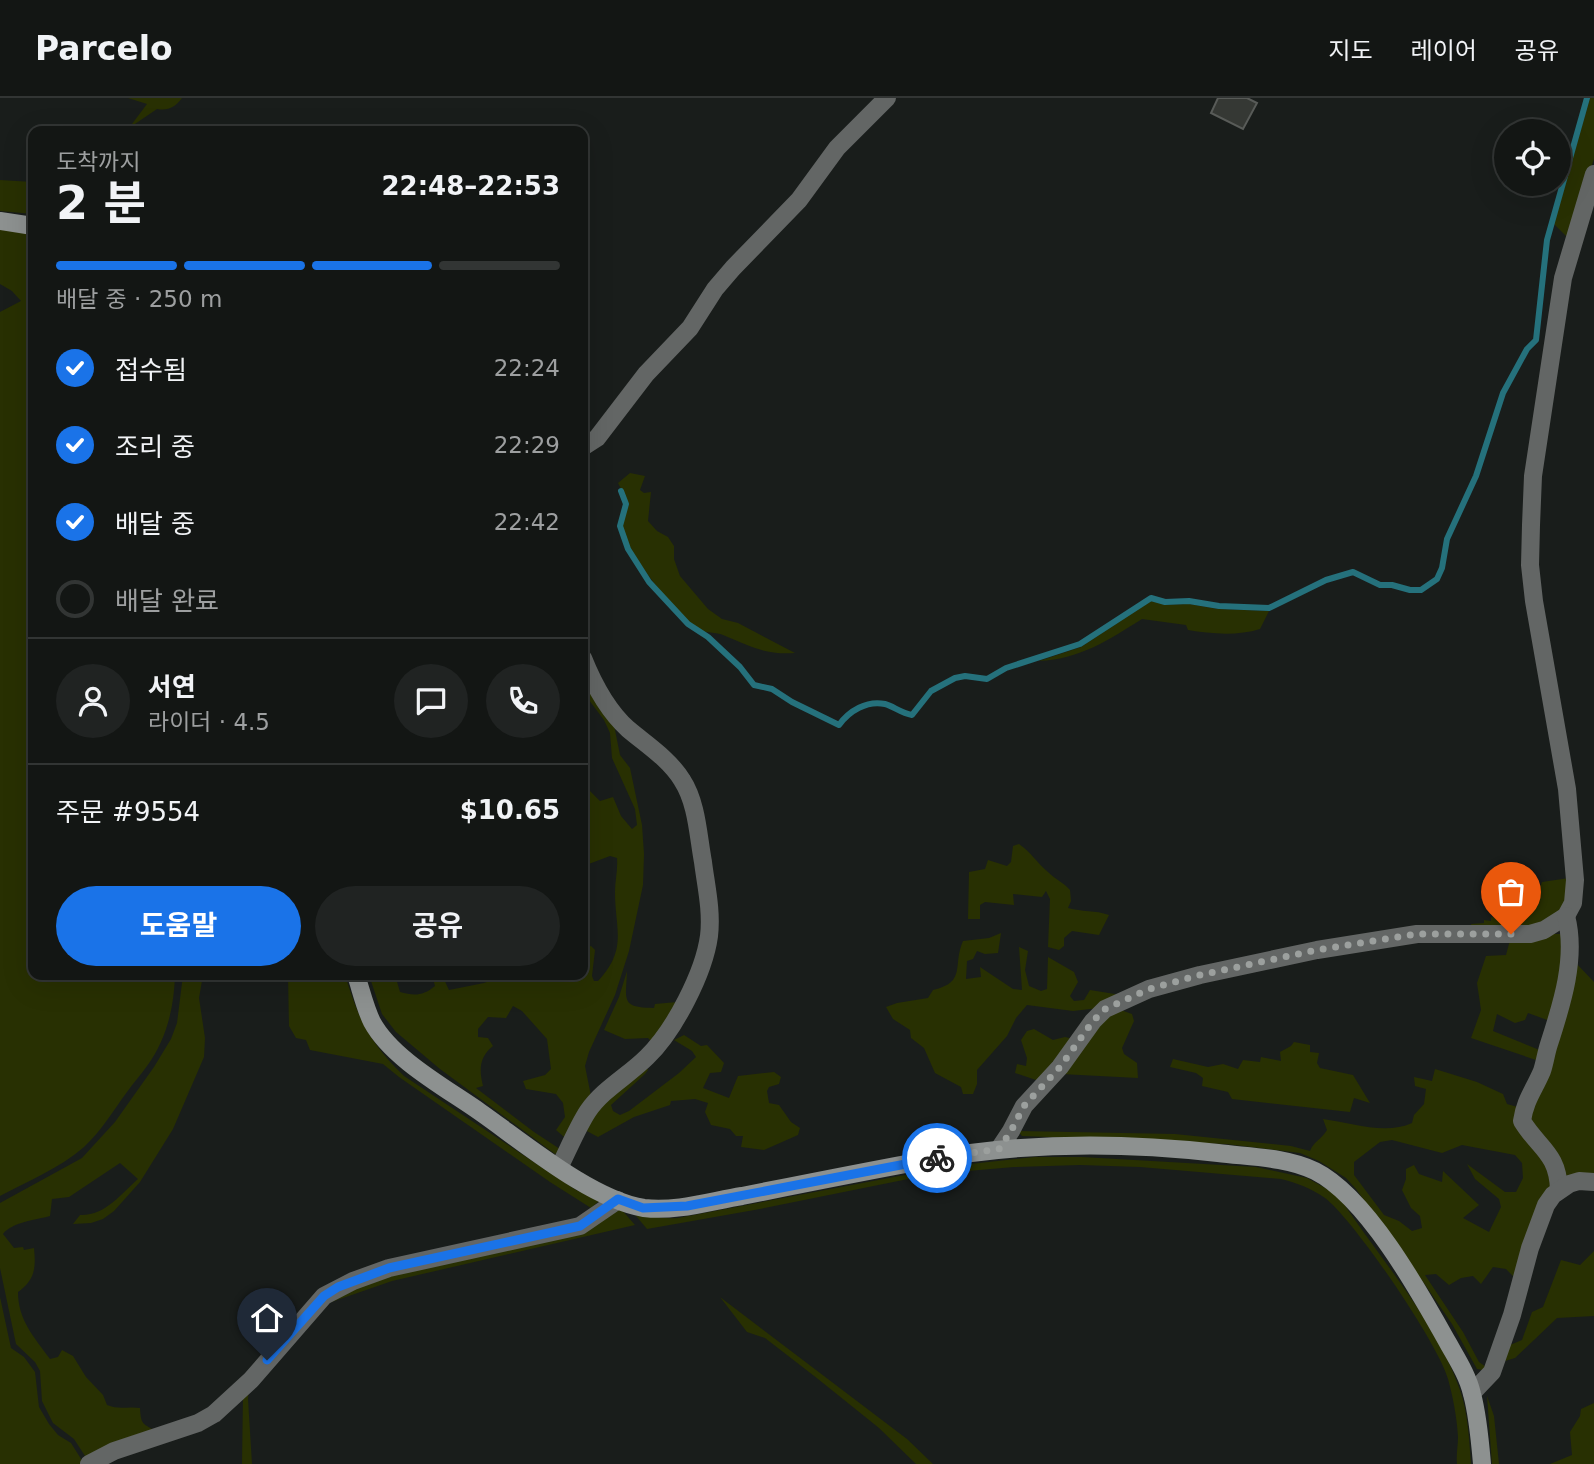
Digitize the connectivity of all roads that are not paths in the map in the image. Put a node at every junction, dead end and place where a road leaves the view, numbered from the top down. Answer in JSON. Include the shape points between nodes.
{"nodes":[{"id":1,"x":887,"y":98,"type":"edge"},
{"id":2,"x":1594,"y":174,"type":"edge"},
{"id":3,"x":0,"y":221,"type":"edge"},
{"id":4,"x":28,"y":225,"type":"edge"},
{"id":5,"x":588,"y":444,"type":"edge"},
{"id":6,"x":588,"y":667,"type":"edge"},
{"id":7,"x":1566,"y":916,"type":"junction"},
{"id":8,"x":358,"y":980,"type":"edge"},
{"id":9,"x":999,"y":1149,"type":"junction"},
{"id":10,"x":559,"y":1168,"type":"junction"},
{"id":11,"x":1594,"y":1182,"type":"edge"},
{"id":12,"x":1559,"y":1190,"type":"junction"},
{"id":13,"x":618,"y":1199,"type":"junction"},
{"id":14,"x":1472,"y":1393,"type":"junction"},
{"id":15,"x":89,"y":1464,"type":"edge"},
{"id":16,"x":1482,"y":1464,"type":"edge"}],
"edges":[{"from":1,"to":5,"type":"street","via":[[837,148],[799,200],[724,279],[690,328]]},
{"from":2,"to":7,"type":"street","via":[[1563,278],[1532,476],[1534,600],[1573,846],[1573,903]]},
{"from":3,"to":4,"type":"main road"},
{"from":6,"to":10,"type":"street","via":[[611,710],[667,762],[691,796],[710,907],[709,933],[706,953],[687,998],[662,1039],[587,1113]]},
{"from":7,"to":9,"type":"street","via":[[1530,934],[1417,934],[1317,950],[1149,989],[1105,1009],[1093,1021],[1024,1106]]},
{"from":7,"to":12,"type":"street","via":[[1570,931],[1563,998],[1522,1121],[1554,1161]]},
{"from":8,"to":10,"type":"main road","via":[[372,1022],[400,1054]]},
{"from":9,"to":13,"type":"main road","via":[[687,1206],[643,1208]]},
{"from":9,"to":14,"type":"main road","via":[[1188,1149],[1269,1159],[1313,1170],[1349,1196],[1383,1240],[1433,1315]]},
{"from":10,"to":13,"type":"main road"},
{"from":11,"to":12,"type":"street","via":[[1579,1181]]},
{"from":12,"to":14,"type":"street","via":[[1541,1218],[1492,1372]]},
{"from":13,"to":15,"type":"street","via":[[580,1226],[389,1268],[338,1287],[324,1296],[251,1380],[214,1414]]},
{"from":14,"to":16,"type":"main road"}]}
